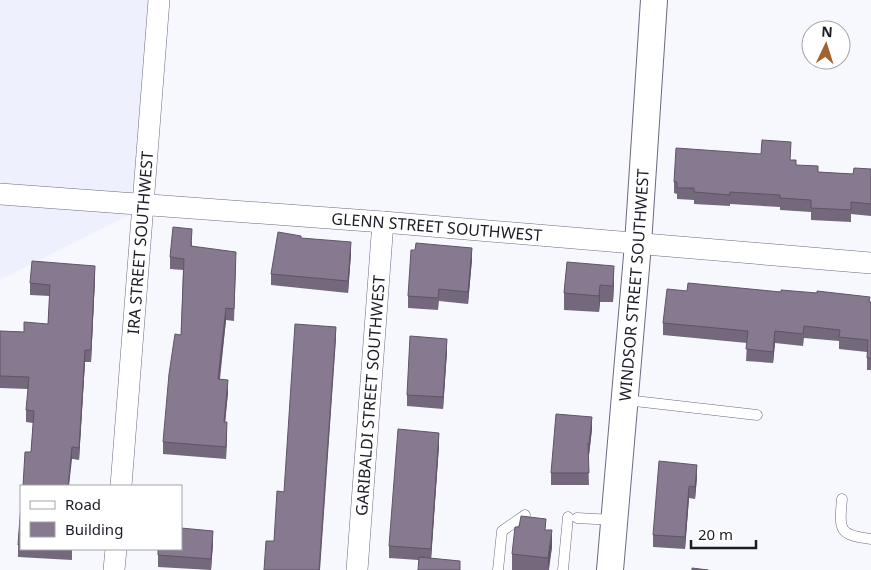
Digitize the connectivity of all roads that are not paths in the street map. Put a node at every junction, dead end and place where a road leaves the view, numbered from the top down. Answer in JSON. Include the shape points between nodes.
{"nodes":[{"id":1,"x":159,"y":0,"type":"edge"},
{"id":2,"x":654,"y":0,"type":"edge"},
{"id":3,"x":0,"y":194,"type":"edge"},
{"id":4,"x":143,"y":204,"type":"junction"},
{"id":5,"x":383,"y":222,"type":"junction"},
{"id":6,"x":638,"y":244,"type":"junction"},
{"id":7,"x":871,"y":263,"type":"edge"},
{"id":8,"x":624,"y":400,"type":"junction"},
{"id":9,"x":757,"y":414,"type":"dead end"},
{"id":10,"x":121,"y":485,"type":"edge"},
{"id":11,"x":842,"y":499,"type":"dead end"},
{"id":12,"x":525,"y":515,"type":"edge"},
{"id":13,"x":614,"y":520,"type":"junction"},
{"id":14,"x":871,"y":539,"type":"edge"},
{"id":15,"x":116,"y":550,"type":"edge"},
{"id":16,"x":114,"y":570,"type":"edge"},
{"id":17,"x":357,"y":570,"type":"edge"},
{"id":18,"x":498,"y":570,"type":"edge"},
{"id":19,"x":563,"y":570,"type":"edge"},
{"id":20,"x":610,"y":570,"type":"edge"}],
"edges":[{"from":1,"to":4,"type":"street","name":"IRA STREET SOUTHWEST"},
{"from":2,"to":6,"type":"street","name":"WINDSOR STREET SOUTHWEST"},
{"from":3,"to":4,"type":"street","name":"GLENN STREET SOUTHWEST"},
{"from":4,"to":5,"type":"street","name":"GLENN STREET SOUTHWEST"},
{"from":4,"to":10,"type":"street","name":"IRA STREET SOUTHWEST"},
{"from":5,"to":6,"type":"street","name":"GLENN STREET SOUTHWEST"},
{"from":5,"to":17,"type":"street","name":"GARIBALDI STREET SOUTHWEST"},
{"from":6,"to":7,"type":"street","name":"GLENN STREET SOUTHWEST"},
{"from":6,"to":8,"type":"street","name":"WINDSOR STREET SOUTHWEST"},
{"from":8,"to":9,"type":"lane"},
{"from":8,"to":13,"type":"street","name":"WINDSOR STREET SOUTHWEST"},
{"from":11,"to":14,"type":"lane","via":[[840,519],[843,530],[851,536]]},
{"from":12,"to":18,"type":"lane","via":[[502,531]]},
{"from":13,"to":19,"type":"lane","via":[[572,518]]},
{"from":13,"to":20,"type":"street","name":"WINDSOR STREET SOUTHWEST"},
{"from":15,"to":16,"type":"street"}]}
